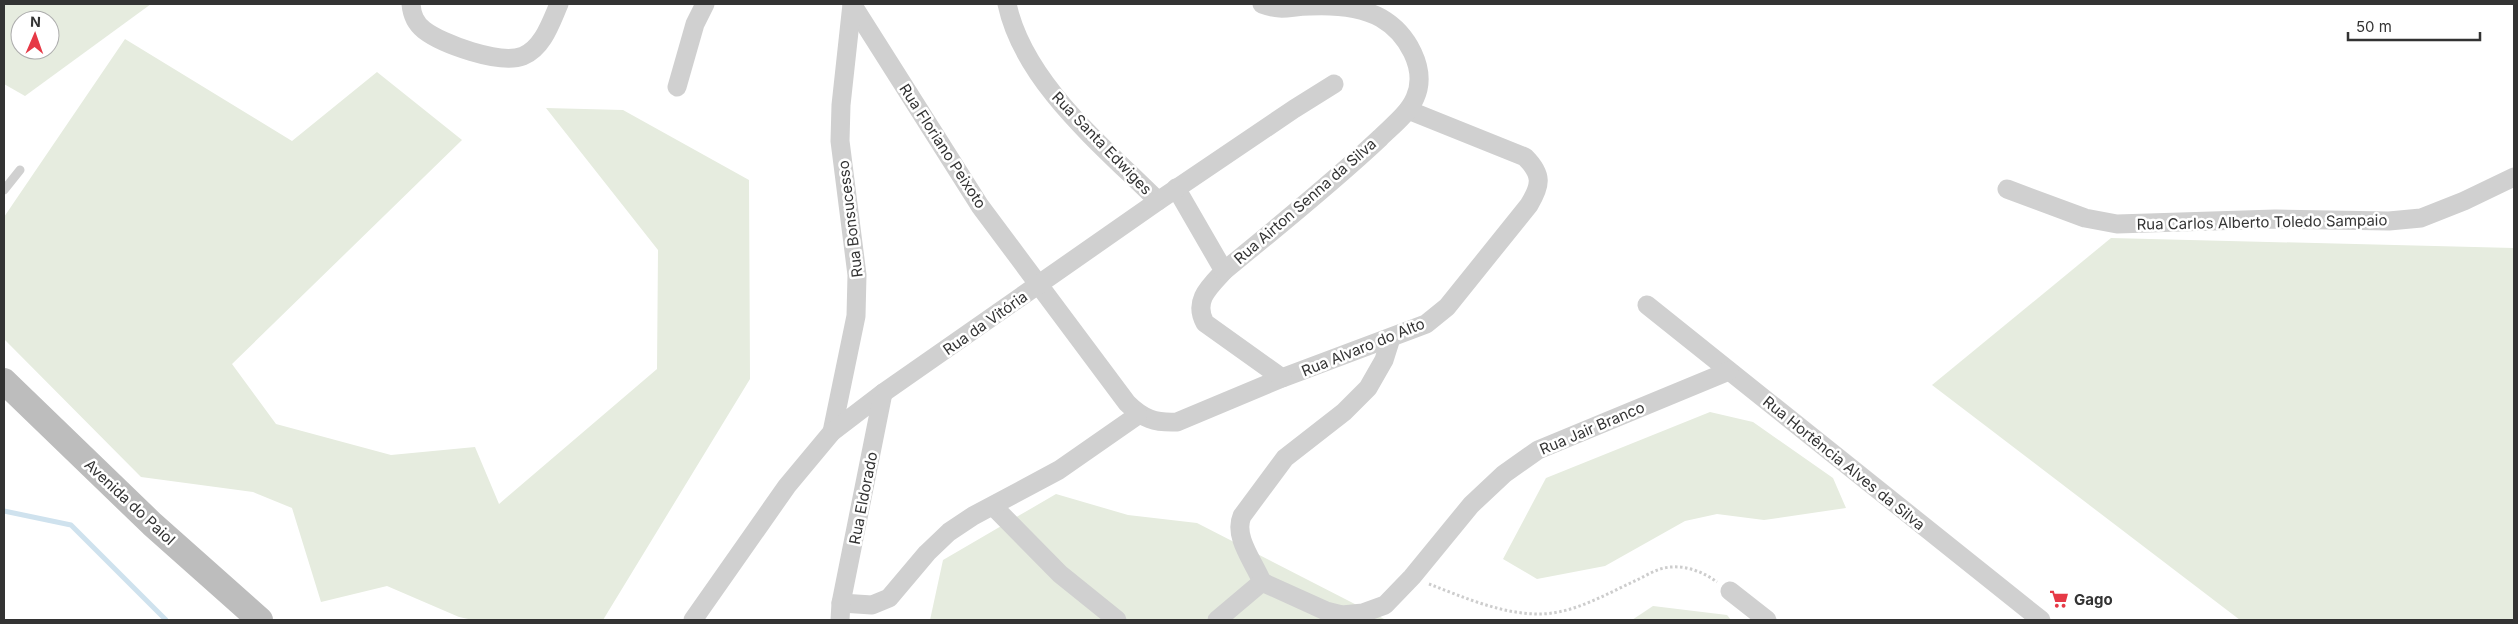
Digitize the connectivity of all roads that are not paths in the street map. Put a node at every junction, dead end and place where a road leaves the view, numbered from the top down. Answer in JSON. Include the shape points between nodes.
{"nodes":[{"id":1,"x":411,"y":4,"type":"edge"},
{"id":2,"x":560,"y":4,"type":"edge"},
{"id":3,"x":705,"y":4,"type":"edge"},
{"id":4,"x":852,"y":4,"type":"edge"},
{"id":5,"x":1007,"y":4,"type":"edge"},
{"id":6,"x":1262,"y":4,"type":"edge"},
{"id":7,"x":1334,"y":84,"type":"dead end"},
{"id":8,"x":677,"y":87,"type":"dead end"},
{"id":9,"x":1408,"y":110,"type":"junction"},
{"id":10,"x":20,"y":170,"type":"dead end"},
{"id":11,"x":2514,"y":177,"type":"edge"},
{"id":12,"x":1176,"y":188,"type":"junction"},
{"id":13,"x":2007,"y":189,"type":"dead end"},
{"id":14,"x":4,"y":190,"type":"edge"},
{"id":15,"x":1158,"y":201,"type":"junction"},
{"id":16,"x":1224,"y":271,"type":"junction"},
{"id":17,"x":1038,"y":285,"type":"junction"},
{"id":18,"x":1647,"y":305,"type":"dead end"},
{"id":19,"x":1391,"y":338,"type":"junction"},
{"id":20,"x":1728,"y":371,"type":"junction"},
{"id":21,"x":1282,"y":378,"type":"junction"},
{"id":22,"x":4,"y":381,"type":"edge"},
{"id":23,"x":883,"y":393,"type":"junction"},
{"id":24,"x":1138,"y":415,"type":"junction"},
{"id":25,"x":832,"y":432,"type":"junction"},
{"id":26,"x":993,"y":506,"type":"junction"},
{"id":27,"x":1262,"y":582,"type":"junction"},
{"id":28,"x":1730,"y":591,"type":"road end"},
{"id":29,"x":840,"y":612,"type":"edge"},
{"id":30,"x":260,"y":620,"type":"edge"},
{"id":31,"x":693,"y":620,"type":"edge"},
{"id":32,"x":1117,"y":620,"type":"edge"},
{"id":33,"x":1217,"y":620,"type":"edge"},
{"id":34,"x":1767,"y":620,"type":"edge"},
{"id":35,"x":2041,"y":620,"type":"edge"}],
"edges":[{"from":1,"to":2,"type":"street","via":[[413,17],[423,30],[442,41],[469,51],[506,58],[521,57],[533,50],[543,38]]},
{"from":3,"to":8,"type":"street","via":[[695,24]]},
{"from":4,"to":17,"type":"street","name":"Rua Floriano Peixoto","via":[[980,206]]},
{"from":4,"to":25,"type":"street","name":"Rua Bonsucesso","via":[[840,141],[857,275],[856,316]]},
{"from":5,"to":15,"type":"street","name":"Rua Santa Edwiges","via":[[1024,49],[1048,87]]},
{"from":6,"to":9,"type":"street","via":[[1278,10],[1310,6],[1353,8],[1379,17],[1397,30],[1418,67],[1418,86]]},
{"from":7,"to":12,"type":"street","name":"Rua da Vitória"},
{"from":9,"to":16,"type":"street","name":"Rua Airton Senna da Silva","via":[[1346,170]]},
{"from":9,"to":19,"type":"street","name":"Rua Alvaro do Alto","via":[[1525,157],[1539,178],[1529,205],[1447,307],[1426,324]]},
{"from":10,"to":14,"type":"lane"},
{"from":11,"to":13,"type":"street","name":"Rua Carlos Alberto Toledo Sampaio","via":[[2421,218],[2380,222],[2275,219],[2117,224],[2085,218]]},
{"from":12,"to":15,"type":"street","name":"Rua da Vitória"},
{"from":12,"to":16,"type":"street","name":"Rua Santa Edwiges"},
{"from":15,"to":17,"type":"street","name":"Rua da Vitória"},
{"from":16,"to":21,"type":"street","via":[[1203,294],[1200,315],[1204,323]]},
{"from":17,"to":23,"type":"street","name":"Rua da Vitória"},
{"from":17,"to":24,"type":"street"},
{"from":18,"to":20,"type":"street","name":"Rua Hortência Alves da Silva"},
{"from":19,"to":21,"type":"street","name":"Rua Alvaro do Alto"},
{"from":19,"to":27,"type":"street","via":[[1384,360],[1368,388],[1344,412],[1285,458],[1242,516],[1239,529]]},
{"from":20,"to":27,"type":"street","name":"Rua Jair Branco","via":[[1538,450],[1504,474],[1471,505],[1412,577],[1385,604],[1363,613],[1342,615]]},
{"from":20,"to":35,"type":"street","name":"Rua Hortência Alves da Silva"},
{"from":21,"to":24,"type":"street","name":"Rua Alvaro do Alto","via":[[1177,422],[1159,423]]},
{"from":22,"to":30,"type":"street","name":"Avenida do Paiol","via":[[152,524]]},
{"from":23,"to":25,"type":"street","name":"Rua da Vitória"},
{"from":23,"to":29,"type":"street","name":"Rua Eldorado"},
{"from":24,"to":26,"type":"street","via":[[1058,470]]},
{"from":25,"to":31,"type":"street","name":"Rua da Vitória","via":[[787,486]]},
{"from":26,"to":29,"type":"street","via":[[949,532],[889,598]]},
{"from":26,"to":32,"type":"street","via":[[1060,574]]},
{"from":27,"to":33,"type":"street"},
{"from":28,"to":34,"type":"street"}]}
